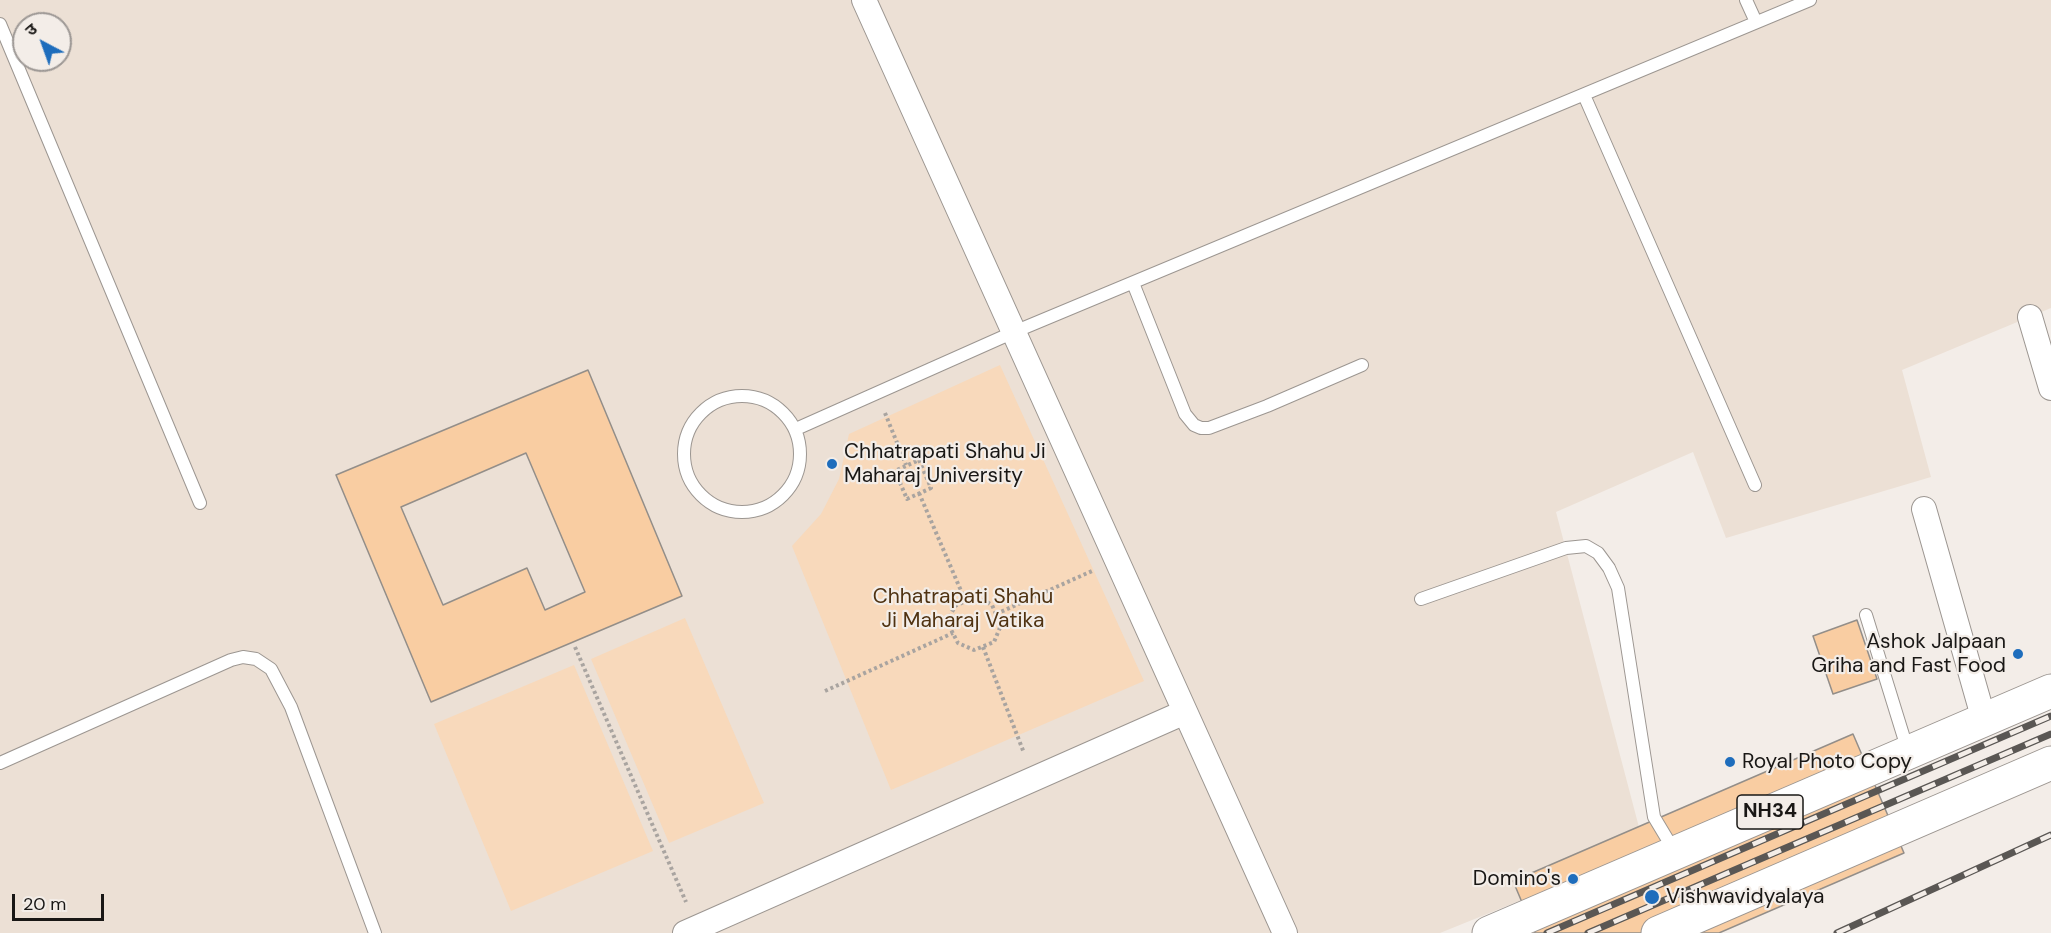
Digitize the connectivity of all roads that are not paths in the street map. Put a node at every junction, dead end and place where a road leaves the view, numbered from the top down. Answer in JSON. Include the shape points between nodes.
{"nodes":[{"id":1,"x":864,"y":0,"type":"edge"},
{"id":2,"x":1746,"y":0,"type":"edge"},
{"id":3,"x":1810,"y":0,"type":"edge"},
{"id":4,"x":1756,"y":22,"type":"junction"},
{"id":5,"x":0,"y":24,"type":"edge"},
{"id":6,"x":1584,"y":95,"type":"junction"},
{"id":7,"x":1133,"y":282,"type":"junction"},
{"id":8,"x":2030,"y":317,"type":"dead end"},
{"id":9,"x":1014,"y":332,"type":"junction"},
{"id":10,"x":1362,"y":365,"type":"dead end"},
{"id":11,"x":2051,"y":388,"type":"edge"},
{"id":12,"x":796,"y":429,"type":"junction"},
{"id":13,"x":1755,"y":485,"type":"dead end"},
{"id":14,"x":200,"y":503,"type":"dead end"},
{"id":15,"x":1924,"y":509,"type":"dead end"},
{"id":16,"x":1421,"y":599,"type":"dead end"},
{"id":17,"x":1866,"y":615,"type":"dead end"},
{"id":18,"x":2051,"y":691,"type":"edge"},
{"id":19,"x":1185,"y":712,"type":"junction"},
{"id":20,"x":1984,"y":720,"type":"junction"},
{"id":21,"x":1908,"y":752,"type":"junction"},
{"id":22,"x":2051,"y":763,"type":"edge"},
{"id":23,"x":0,"y":764,"type":"edge"},
{"id":24,"x":1675,"y":853,"type":"junction"},
{"id":25,"x":375,"y":933,"type":"edge"},
{"id":26,"x":685,"y":933,"type":"edge"},
{"id":27,"x":1285,"y":933,"type":"edge"},
{"id":28,"x":1489,"y":933,"type":"edge"},
{"id":29,"x":1658,"y":933,"type":"edge"}],
"edges":[{"from":1,"to":9,"type":"street"},
{"from":2,"to":4,"type":"lane"},
{"from":3,"to":4,"type":"lane"},
{"from":4,"to":6,"type":"lane"},
{"from":5,"to":14,"type":"lane"},
{"from":6,"to":7,"type":"lane"},
{"from":6,"to":13,"type":"lane"},
{"from":7,"to":9,"type":"lane"},
{"from":7,"to":10,"type":"lane","via":[[1185,414],[1201,428],[1267,406]]},
{"from":8,"to":11,"type":"street"},
{"from":9,"to":12,"type":"lane"},
{"from":9,"to":19,"type":"street"},
{"from":12,"to":12,"type":"lane","via":[[798,469],[789,487],[766,507],[740,512],[722,509],[705,499],[689,480],[684,448],[689,429],[715,402],[753,396],[771,403]]},
{"from":15,"to":20,"type":"street"},
{"from":16,"to":24,"type":"lane","via":[[1566,548],[1586,546],[1598,553],[1618,588],[1654,817]]},
{"from":17,"to":21,"type":"lane"},
{"from":18,"to":20,"type":"highway","number":"NH34"},
{"from":19,"to":26,"type":"street"},
{"from":19,"to":27,"type":"street"},
{"from":20,"to":21,"type":"highway","number":"NH34"},
{"from":21,"to":24,"type":"highway","number":"NH34"},
{"from":22,"to":29,"type":"highway"},
{"from":23,"to":25,"type":"lane","via":[[231,660],[256,659],[271,669],[291,707]]},
{"from":24,"to":28,"type":"highway","number":"NH34"}]}
